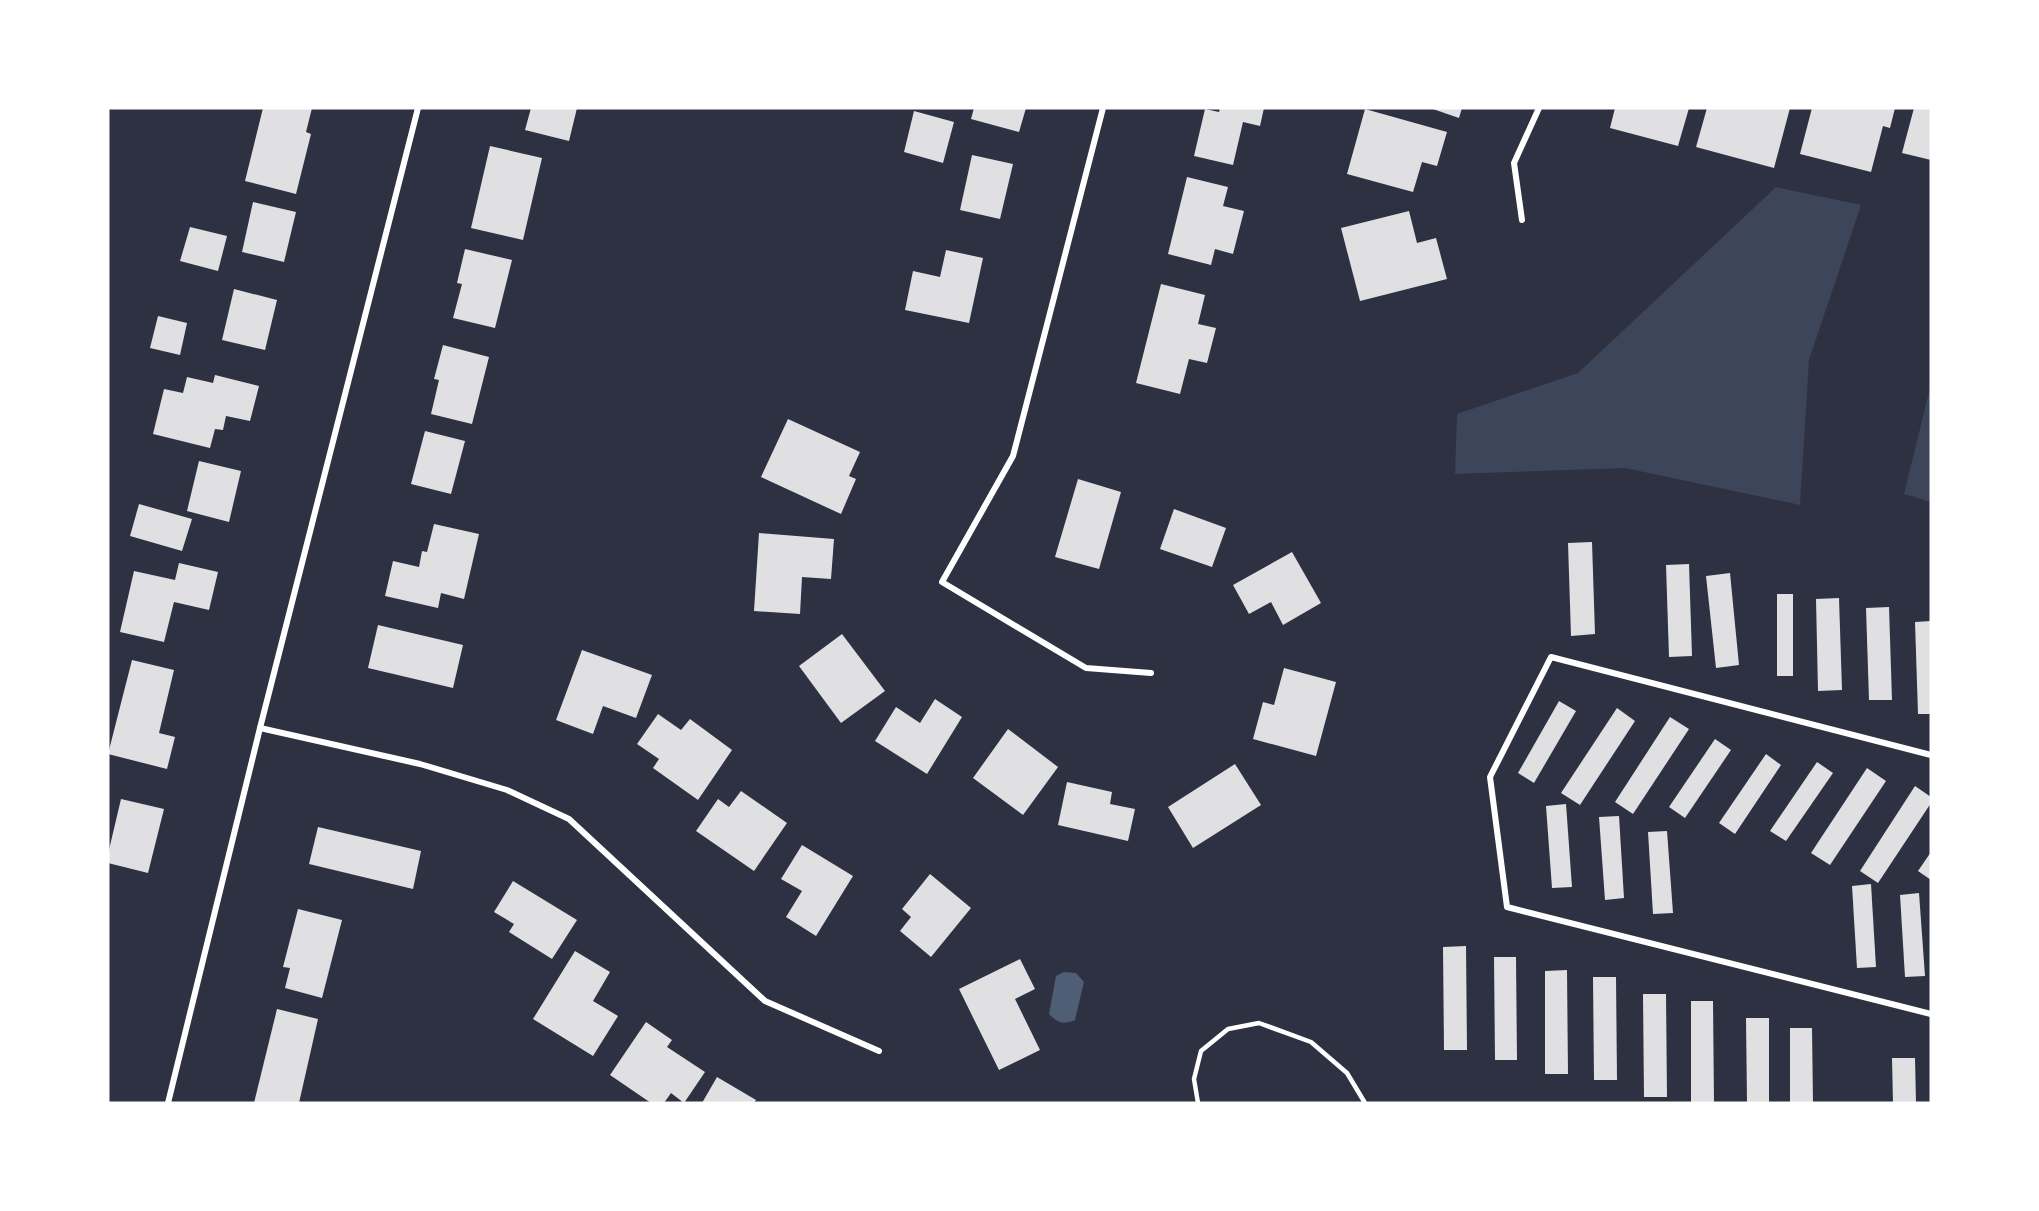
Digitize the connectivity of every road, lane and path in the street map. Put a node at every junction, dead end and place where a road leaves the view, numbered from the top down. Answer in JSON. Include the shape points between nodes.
{"nodes":[{"id":1,"x":418,"y":108,"type":"edge"},
{"id":2,"x":1103,"y":108,"type":"edge"},
{"id":3,"x":1539,"y":108,"type":"edge"},
{"id":4,"x":1522,"y":220,"type":"dead end"},
{"id":5,"x":1151,"y":673,"type":"dead end"},
{"id":6,"x":260,"y":728,"type":"junction"},
{"id":7,"x":1931,"y":754,"type":"edge"},
{"id":8,"x":1931,"y":1014,"type":"edge"},
{"id":9,"x":879,"y":1050,"type":"dead end"},
{"id":10,"x":168,"y":1103,"type":"edge"},
{"id":11,"x":1198,"y":1103,"type":"edge"},
{"id":12,"x":1365,"y":1103,"type":"edge"}],
"edges":[{"from":1,"to":6,"type":"street"},
{"from":2,"to":5,"type":"street","via":[[1013,456],[942,582],[1086,668]]},
{"from":3,"to":4,"type":"street","via":[[1514,163]]},
{"from":6,"to":9,"type":"street","via":[[420,764],[507,790],[569,819],[765,1001]]},
{"from":6,"to":10,"type":"street"},
{"from":7,"to":8,"type":"street","via":[[1551,657],[1490,777],[1507,907]]},
{"from":11,"to":12,"type":"lane","via":[[1194,1079],[1202,1051],[1228,1029],[1259,1023],[1311,1042],[1347,1073]]}]}
